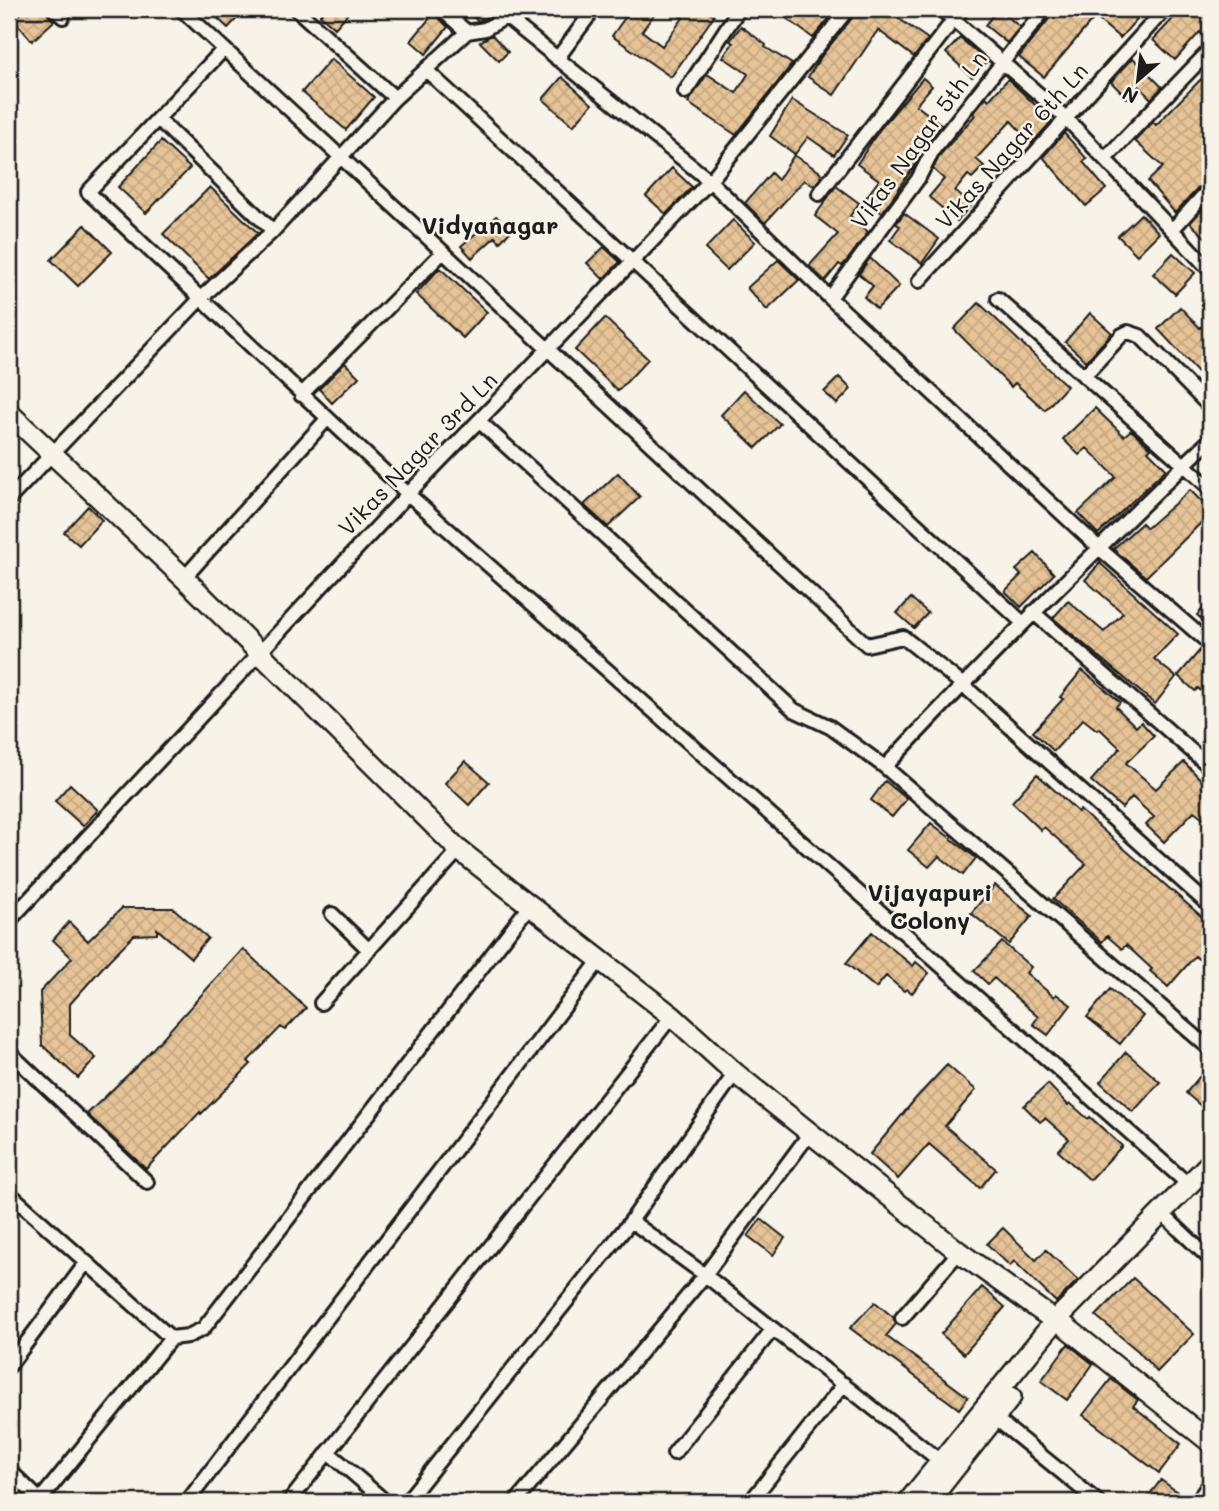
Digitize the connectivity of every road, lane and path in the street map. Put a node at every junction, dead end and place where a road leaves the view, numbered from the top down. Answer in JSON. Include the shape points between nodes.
{"nodes":[{"id":1,"x":181,"y":9,"type":"edge"},
{"id":2,"x":296,"y":9,"type":"edge"},
{"id":3,"x":441,"y":9,"type":"edge"},
{"id":4,"x":594,"y":9,"type":"edge"},
{"id":5,"x":739,"y":9,"type":"edge"},
{"id":6,"x":848,"y":9,"type":"edge"},
{"id":7,"x":941,"y":9,"type":"edge"},
{"id":8,"x":962,"y":9,"type":"edge"},
{"id":9,"x":1045,"y":9,"type":"edge"},
{"id":10,"x":1166,"y":9,"type":"edge"},
{"id":11,"x":953,"y":20,"type":"junction"},
{"id":12,"x":467,"y":32,"type":"junction"},
{"id":13,"x":224,"y":49,"type":"junction"},
{"id":14,"x":1210,"y":50,"type":"edge"},
{"id":15,"x":557,"y":59,"type":"junction"},
{"id":16,"x":1001,"y":62,"type":"junction"},
{"id":17,"x":426,"y":70,"type":"junction"},
{"id":18,"x":685,"y":92,"type":"dead end"},
{"id":19,"x":395,"y":97,"type":"junction"},
{"id":20,"x":1065,"y":117,"type":"junction"},
{"id":21,"x":158,"y":119,"type":"junction"},
{"id":22,"x":342,"y":157,"type":"junction"},
{"id":23,"x":1105,"y":159,"type":"junction"},
{"id":24,"x":710,"y":181,"type":"junction"},
{"id":25,"x":1210,"y":188,"type":"edge"},
{"id":26,"x":819,"y":194,"type":"dead end"},
{"id":27,"x":1172,"y":230,"type":"junction"},
{"id":28,"x":273,"y":231,"type":"junction"},
{"id":29,"x":443,"y":252,"type":"junction"},
{"id":30,"x":632,"y":262,"type":"junction"},
{"id":31,"x":1210,"y":270,"type":"edge"},
{"id":32,"x":919,"y":281,"type":"dead end"},
{"id":33,"x":202,"y":298,"type":"junction"},
{"id":34,"x":830,"y":298,"type":"junction"},
{"id":35,"x":998,"y":299,"type":"dead end"},
{"id":36,"x":548,"y":349,"type":"junction"},
{"id":37,"x":1084,"y":376,"type":"junction"},
{"id":38,"x":301,"y":395,"type":"junction"},
{"id":39,"x":1210,"y":407,"type":"edge"},
{"id":40,"x":9,"y":413,"type":"edge"},
{"id":41,"x":327,"y":419,"type":"junction"},
{"id":42,"x":479,"y":421,"type":"junction"},
{"id":43,"x":1210,"y":440,"type":"edge"},
{"id":44,"x":51,"y":452,"type":"junction"},
{"id":45,"x":1184,"y":466,"type":"junction"},
{"id":46,"x":1210,"y":488,"type":"edge"},
{"id":47,"x":408,"y":494,"type":"junction"},
{"id":48,"x":9,"y":499,"type":"edge"},
{"id":49,"x":1099,"y":548,"type":"junction"},
{"id":50,"x":184,"y":578,"type":"junction"},
{"id":51,"x":1033,"y":612,"type":"junction"},
{"id":52,"x":1023,"y":623,"type":"junction"},
{"id":53,"x":1210,"y":644,"type":"edge"},
{"id":54,"x":260,"y":655,"type":"junction"},
{"id":55,"x":962,"y":684,"type":"junction"},
{"id":56,"x":885,"y":767,"type":"junction"},
{"id":57,"x":1210,"y":767,"type":"edge"},
{"id":58,"x":459,"y":850,"type":"junction"},
{"id":59,"x":530,"y":905,"type":"junction"},
{"id":60,"x":1210,"y":906,"type":"edge"},
{"id":61,"x":332,"y":914,"type":"dead end"},
{"id":62,"x":9,"y":921,"type":"edge"},
{"id":63,"x":369,"y":950,"type":"junction"},
{"id":64,"x":600,"y":960,"type":"junction"},
{"id":65,"x":321,"y":1003,"type":"dead end"},
{"id":66,"x":672,"y":1016,"type":"junction"},
{"id":67,"x":1210,"y":1049,"type":"edge"},
{"id":68,"x":9,"y":1052,"type":"edge"},
{"id":69,"x":735,"y":1073,"type":"junction"},
{"id":70,"x":810,"y":1133,"type":"junction"},
{"id":71,"x":1210,"y":1163,"type":"edge"},
{"id":72,"x":1210,"y":1180,"type":"edge"},
{"id":73,"x":147,"y":1182,"type":"dead end"},
{"id":74,"x":1189,"y":1185,"type":"junction"},
{"id":75,"x":9,"y":1193,"type":"edge"},
{"id":76,"x":1169,"y":1220,"type":"junction"},
{"id":77,"x":631,"y":1221,"type":"junction"},
{"id":78,"x":959,"y":1252,"type":"junction"},
{"id":79,"x":1210,"y":1259,"type":"edge"},
{"id":80,"x":86,"y":1263,"type":"junction"},
{"id":81,"x":705,"y":1275,"type":"junction"},
{"id":82,"x":902,"y":1318,"type":"dead end"},
{"id":83,"x":1060,"y":1323,"type":"junction"},
{"id":84,"x":772,"y":1330,"type":"junction"},
{"id":85,"x":171,"y":1338,"type":"junction"},
{"id":86,"x":9,"y":1366,"type":"edge"},
{"id":87,"x":844,"y":1384,"type":"junction"},
{"id":88,"x":995,"y":1418,"type":"junction"},
{"id":89,"x":1210,"y":1442,"type":"edge"},
{"id":90,"x":328,"y":1452,"type":"junction"},
{"id":91,"x":674,"y":1453,"type":"dead end"},
{"id":92,"x":940,"y":1461,"type":"junction"},
{"id":93,"x":9,"y":1470,"type":"edge"},
{"id":94,"x":1210,"y":1484,"type":"edge"},
{"id":95,"x":40,"y":1501,"type":"edge"},
{"id":96,"x":187,"y":1502,"type":"edge"},
{"id":97,"x":289,"y":1502,"type":"edge"},
{"id":98,"x":386,"y":1502,"type":"edge"},
{"id":99,"x":406,"y":1502,"type":"edge"},
{"id":100,"x":516,"y":1502,"type":"edge"},
{"id":101,"x":750,"y":1502,"type":"edge"},
{"id":102,"x":908,"y":1502,"type":"edge"},
{"id":103,"x":928,"y":1502,"type":"edge"},
{"id":104,"x":1098,"y":1502,"type":"edge"},
{"id":105,"x":1196,"y":1502,"type":"edge"}],
"edges":[{"from":1,"to":13,"type":"street"},
{"from":2,"to":19,"type":"street"},
{"from":3,"to":12,"type":"street"},
{"from":4,"to":15,"type":"street"},
{"from":5,"to":18,"type":"street"},
{"from":6,"to":24,"type":"street","name":"Vikas Nagar 3rd Ln"},
{"from":7,"to":11,"type":"street"},
{"from":8,"to":11,"type":"street"},
{"from":9,"to":16,"type":"street","name":"Vikas Nagar 5th Ln"},
{"from":10,"to":20,"type":"street","name":"Vikas Nagar 6th Ln"},
{"from":11,"to":16,"type":"street"},
{"from":11,"to":26,"type":"street"},
{"from":12,"to":15,"type":"street","via":[[485,29],[506,17]]},
{"from":12,"to":17,"type":"street"},
{"from":13,"to":21,"type":"street"},
{"from":13,"to":22,"type":"street"},
{"from":14,"to":23,"type":"street"},
{"from":15,"to":24,"type":"street"},
{"from":16,"to":20,"type":"street"},
{"from":16,"to":34,"type":"street","name":"Vikas Nagar 5th Ln"},
{"from":17,"to":19,"type":"street"},
{"from":17,"to":30,"type":"street"},
{"from":19,"to":22,"type":"street"},
{"from":20,"to":23,"type":"street"},
{"from":20,"to":32,"type":"street","name":"Vikas Nagar 6th Ln"},
{"from":21,"to":28,"type":"street"},
{"from":21,"to":33,"type":"street","via":[[88,191]]},
{"from":22,"to":28,"type":"street"},
{"from":22,"to":29,"type":"street"},
{"from":23,"to":27,"type":"street"},
{"from":24,"to":30,"type":"street","name":"Vikas Nagar 3rd Ln"},
{"from":24,"to":34,"type":"street"},
{"from":25,"to":27,"type":"street"},
{"from":27,"to":31,"type":"street"},
{"from":28,"to":33,"type":"street"},
{"from":29,"to":36,"type":"street"},
{"from":29,"to":38,"type":"street"},
{"from":30,"to":36,"type":"street","name":"Vikas Nagar 3rd Ln"},
{"from":30,"to":52,"type":"street"},
{"from":33,"to":38,"type":"street"},
{"from":33,"to":44,"type":"street"},
{"from":34,"to":49,"type":"street"},
{"from":35,"to":37,"type":"street"},
{"from":36,"to":42,"type":"street","name":"Vikas Nagar 3rd Ln"},
{"from":36,"to":55,"type":"street","via":[[867,645],[903,637]]},
{"from":37,"to":39,"type":"street","via":[[1122,335],[1134,333]]},
{"from":37,"to":45,"type":"street"},
{"from":38,"to":41,"type":"street"},
{"from":40,"to":44,"type":"street"},
{"from":41,"to":47,"type":"street"},
{"from":41,"to":50,"type":"street"},
{"from":42,"to":47,"type":"street","name":"Vikas Nagar 3rd Ln"},
{"from":42,"to":56,"type":"street","via":[[794,710],[830,727]]},
{"from":43,"to":45,"type":"street"},
{"from":44,"to":48,"type":"street"},
{"from":44,"to":50,"type":"street"},
{"from":45,"to":46,"type":"street"},
{"from":45,"to":49,"type":"street"},
{"from":47,"to":54,"type":"street","name":"Vikas Nagar 3rd Ln"},
{"from":47,"to":74,"type":"street"},
{"from":49,"to":51,"type":"street"},
{"from":49,"to":53,"type":"street"},
{"from":50,"to":54,"type":"street"},
{"from":51,"to":52,"type":"street"},
{"from":51,"to":57,"type":"street"},
{"from":52,"to":55,"type":"street"},
{"from":54,"to":58,"type":"street"},
{"from":54,"to":62,"type":"street","name":"Vikas Nagar 3rd Ln"},
{"from":55,"to":56,"type":"street"},
{"from":55,"to":60,"type":"street"},
{"from":56,"to":67,"type":"street"},
{"from":58,"to":59,"type":"street"},
{"from":58,"to":63,"type":"street"},
{"from":59,"to":64,"type":"street"},
{"from":59,"to":85,"type":"street","via":[[203,1329]]},
{"from":61,"to":63,"type":"street"},
{"from":63,"to":65,"type":"street"},
{"from":64,"to":66,"type":"street"},
{"from":64,"to":96,"type":"street"},
{"from":66,"to":69,"type":"street"},
{"from":66,"to":90,"type":"street"},
{"from":68,"to":73,"type":"street"},
{"from":69,"to":70,"type":"street"},
{"from":69,"to":77,"type":"street"},
{"from":70,"to":78,"type":"street"},
{"from":70,"to":81,"type":"street"},
{"from":71,"to":74,"type":"street"},
{"from":72,"to":76,"type":"street"},
{"from":74,"to":83,"type":"street"},
{"from":75,"to":80,"type":"street"},
{"from":76,"to":79,"type":"street"},
{"from":76,"to":83,"type":"street"},
{"from":77,"to":81,"type":"street"},
{"from":77,"to":99,"type":"street"},
{"from":78,"to":82,"type":"street"},
{"from":78,"to":83,"type":"street"},
{"from":80,"to":85,"type":"street"},
{"from":80,"to":86,"type":"street"},
{"from":81,"to":84,"type":"street"},
{"from":81,"to":100,"type":"street"},
{"from":83,"to":88,"type":"street"},
{"from":83,"to":89,"type":"street"},
{"from":83,"to":92,"type":"street"},
{"from":84,"to":87,"type":"street"},
{"from":84,"to":91,"type":"street"},
{"from":85,"to":95,"type":"street"},
{"from":87,"to":92,"type":"street"},
{"from":87,"to":101,"type":"street"},
{"from":88,"to":103,"type":"street"},
{"from":88,"to":104,"type":"street"},
{"from":90,"to":97,"type":"street"},
{"from":90,"to":98,"type":"street"},
{"from":92,"to":102,"type":"street"},
{"from":93,"to":95,"type":"street"},
{"from":94,"to":105,"type":"street"}]}
